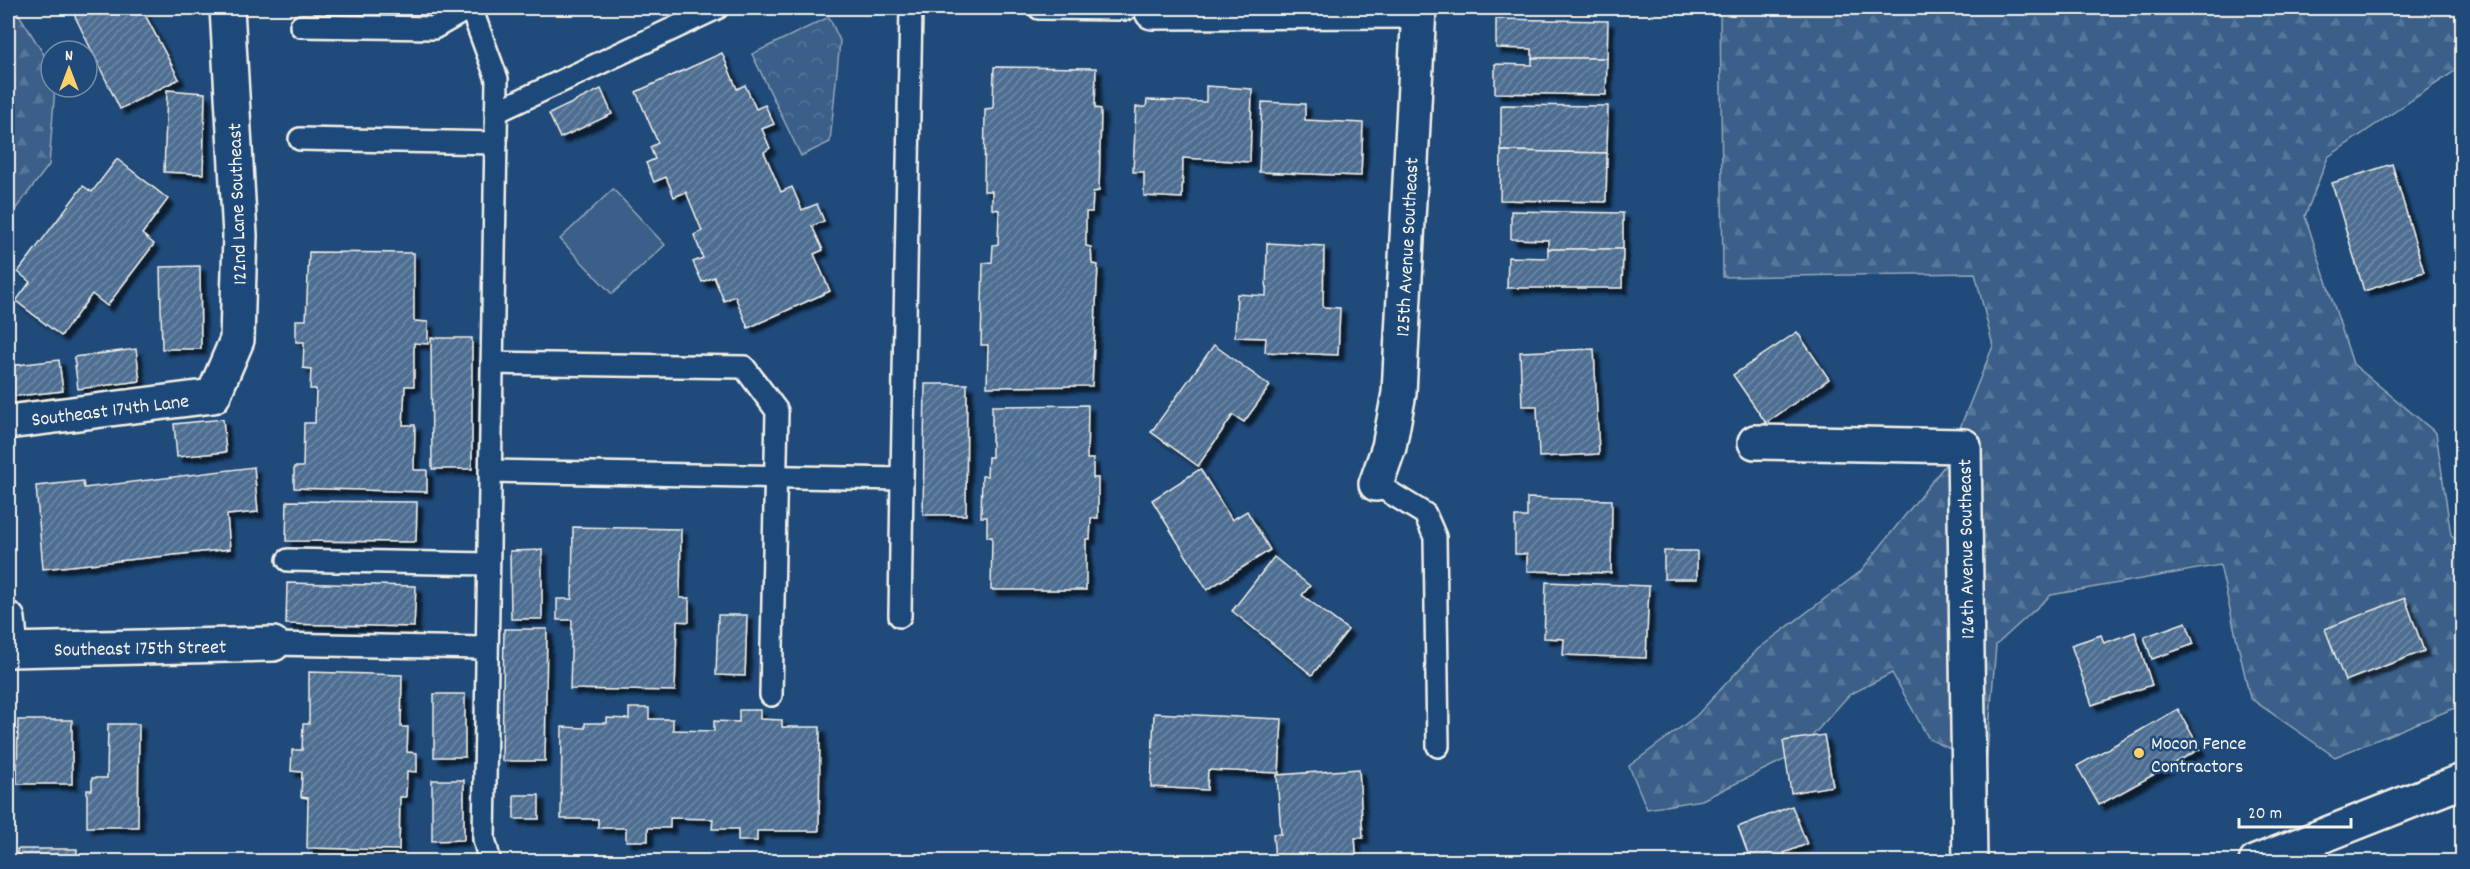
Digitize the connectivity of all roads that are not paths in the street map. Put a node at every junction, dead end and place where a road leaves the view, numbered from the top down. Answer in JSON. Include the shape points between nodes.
{"nodes":[{"id":1,"x":227,"y":8,"type":"edge"},
{"id":2,"x":470,"y":8,"type":"edge"},
{"id":3,"x":717,"y":8,"type":"edge"},
{"id":4,"x":911,"y":8,"type":"edge"},
{"id":5,"x":1039,"y":8,"type":"edge"},
{"id":6,"x":1419,"y":9,"type":"edge"},
{"id":7,"x":1139,"y":11,"type":"joint"},
{"id":8,"x":301,"y":26,"type":"dead end"},
{"id":9,"x":496,"y":112,"type":"junction"},
{"id":10,"x":300,"y":139,"type":"dead end"},
{"id":11,"x":496,"y":143,"type":"junction"},
{"id":12,"x":492,"y":363,"type":"junction"},
{"id":13,"x":213,"y":396,"type":"joint"},
{"id":14,"x":8,"y":422,"type":"edge"},
{"id":15,"x":1755,"y":442,"type":"dead end"},
{"id":16,"x":490,"y":471,"type":"junction"},
{"id":17,"x":776,"y":477,"type":"junction"},
{"id":18,"x":902,"y":479,"type":"junction"},
{"id":19,"x":1376,"y":484,"type":"joint"},
{"id":20,"x":288,"y":560,"type":"dead end"},
{"id":21,"x":488,"y":564,"type":"junction"},
{"id":22,"x":900,"y":616,"type":"dead end"},
{"id":23,"x":9,"y":639,"type":"edge"},
{"id":24,"x":273,"y":644,"type":"joint"},
{"id":25,"x":486,"y":648,"type":"junction"},
{"id":26,"x":771,"y":695,"type":"dead end"},
{"id":27,"x":1438,"y":746,"type":"dead end"},
{"id":28,"x":2463,"y":781,"type":"edge"},
{"id":29,"x":490,"y":861,"type":"edge"},
{"id":30,"x":1970,"y":861,"type":"edge"},
{"id":31,"x":2256,"y":861,"type":"edge"}],
"edges":[{"from":1,"to":13,"type":"street","name":"122nd Lane Southeast","via":[[240,235],[238,328],[237,340]]},
{"from":2,"to":8,"type":"lane","via":[[434,28]]},
{"from":2,"to":9,"type":"lane","via":[[497,79]]},
{"from":3,"to":9,"type":"lane"},
{"from":4,"to":18,"type":"lane"},
{"from":5,"to":7,"type":"lane"},
{"from":6,"to":7,"type":"street"},
{"from":6,"to":19,"type":"street","name":"125th Avenue Southeast","via":[[1399,393],[1389,447]]},
{"from":9,"to":11,"type":"lane"},
{"from":10,"to":11,"type":"lane"},
{"from":11,"to":12,"type":"lane"},
{"from":12,"to":16,"type":"lane"},
{"from":12,"to":17,"type":"lane","via":[[744,367],[777,411]]},
{"from":13,"to":14,"type":"street","name":"Southeast 174th Lane"},
{"from":15,"to":30,"type":"street","name":"126th Avenue Southeast","via":[[1964,446]]},
{"from":16,"to":17,"type":"lane"},
{"from":16,"to":21,"type":"lane"},
{"from":17,"to":18,"type":"lane"},
{"from":17,"to":26,"type":"lane"},
{"from":18,"to":22,"type":"lane"},
{"from":19,"to":27,"type":"lane","via":[[1425,514],[1435,537]]},
{"from":20,"to":21,"type":"lane"},
{"from":21,"to":25,"type":"lane"},
{"from":23,"to":24,"type":"street","name":"Southeast 175th Street"},
{"from":24,"to":25,"type":"lane"},
{"from":25,"to":29,"type":"lane","via":[[484,839]]},
{"from":28,"to":31,"type":"street"}]}
